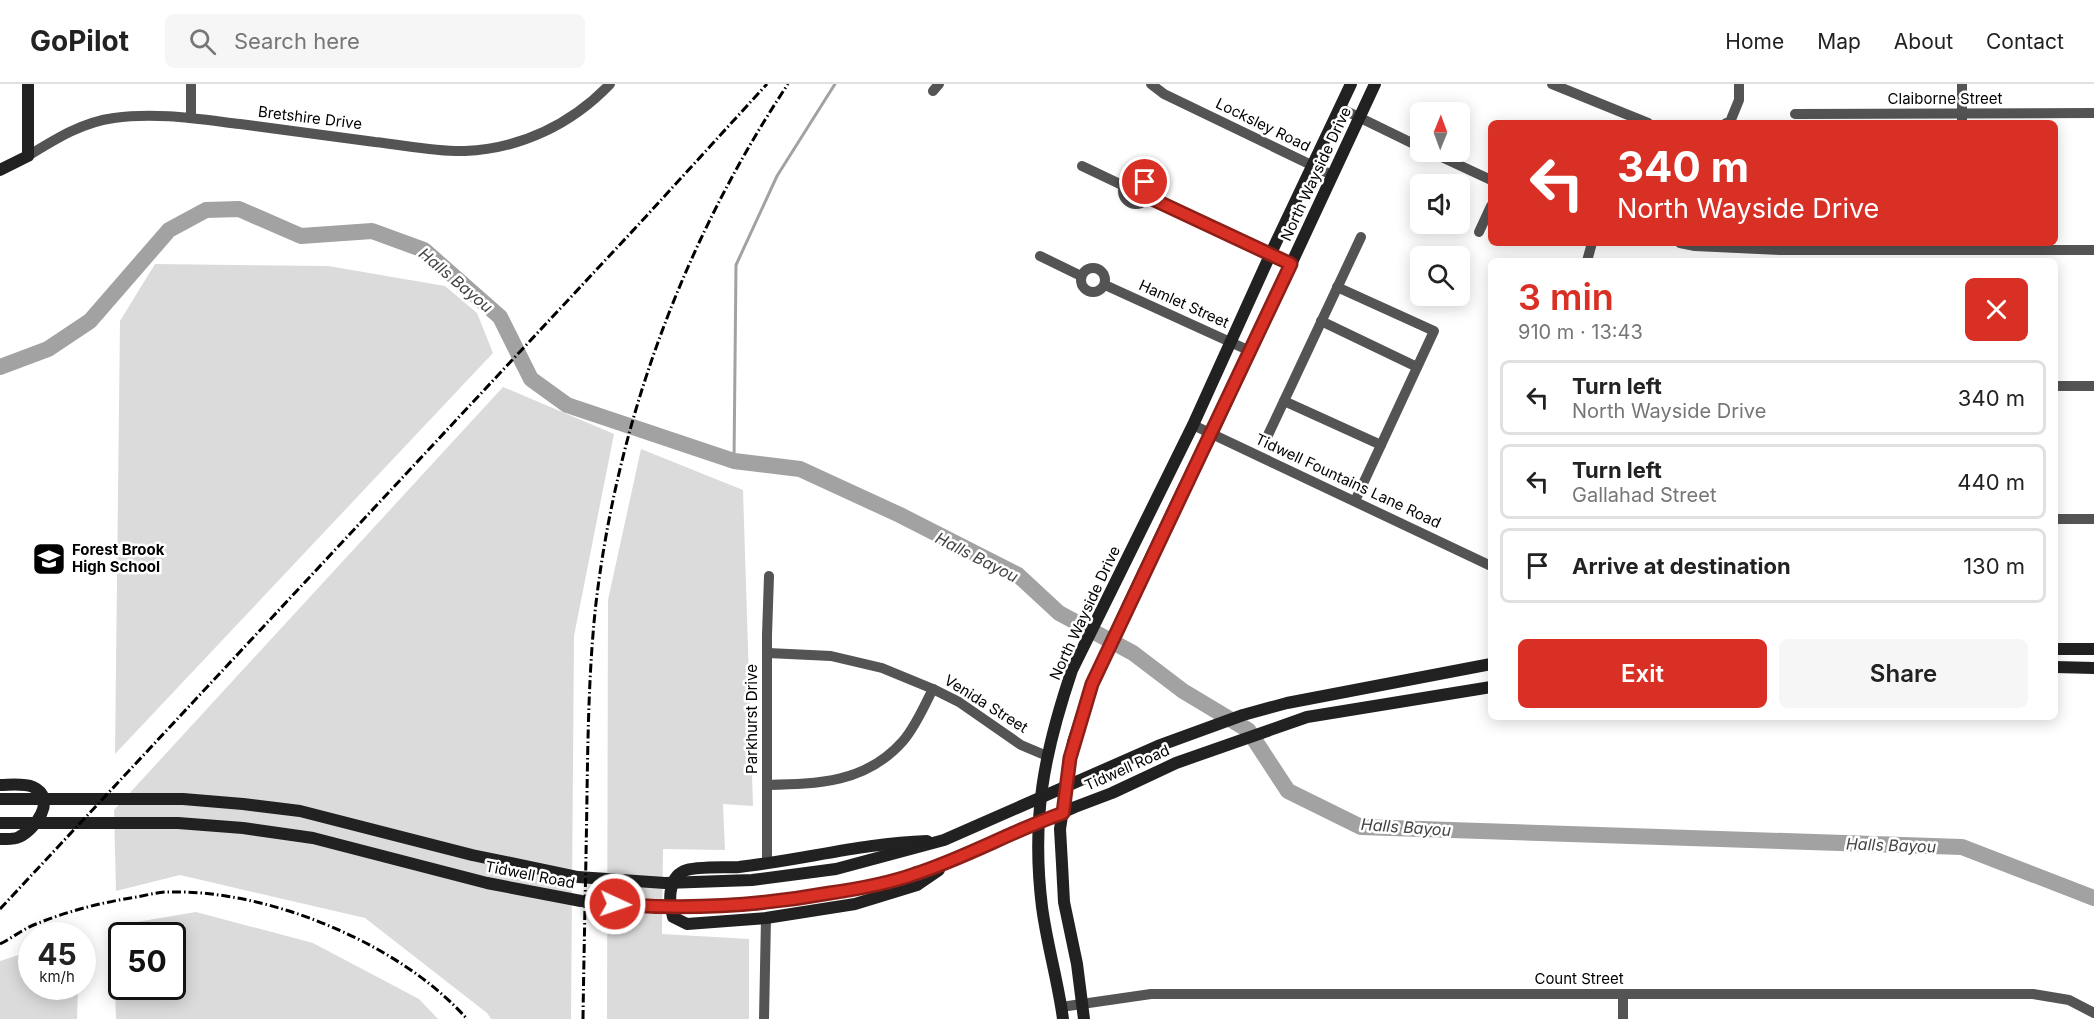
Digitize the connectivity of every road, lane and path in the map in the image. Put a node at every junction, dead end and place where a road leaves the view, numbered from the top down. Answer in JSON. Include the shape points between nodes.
{"nodes":[{"id":1,"x":28,"y":84,"type":"edge"},
{"id":2,"x":191,"y":84,"type":"edge"},
{"id":3,"x":610,"y":84,"type":"edge"},
{"id":4,"x":1151,"y":84,"type":"edge"},
{"id":5,"x":1351,"y":84,"type":"edge"},
{"id":6,"x":1375,"y":84,"type":"edge"},
{"id":7,"x":1552,"y":84,"type":"edge"},
{"id":8,"x":1739,"y":84,"type":"edge"},
{"id":9,"x":1962,"y":84,"type":"edge"},
{"id":10,"x":1340,"y":108,"type":"junction"},
{"id":11,"x":2094,"y":113,"type":"edge"},
{"id":12,"x":1795,"y":114,"type":"dead end"},
{"id":13,"x":1359,"y":117,"type":"junction"},
{"id":14,"x":191,"y":118,"type":"junction"},
{"id":15,"x":1962,"y":118,"type":"edge"},
{"id":16,"x":1641,"y":120,"type":"edge"},
{"id":17,"x":1731,"y":120,"type":"edge"},
{"id":18,"x":1410,"y":142,"type":"edge"},
{"id":19,"x":28,"y":156,"type":"junction"},
{"id":20,"x":1452,"y":162,"type":"edge"},
{"id":21,"x":1312,"y":165,"type":"junction"},
{"id":22,"x":1082,"y":166,"type":"dead end"},
{"id":23,"x":0,"y":170,"type":"edge"},
{"id":24,"x":1332,"y":175,"type":"junction"},
{"id":25,"x":1488,"y":179,"type":"edge"},
{"id":26,"x":1124,"y":186,"type":"junction"},
{"id":27,"x":1148,"y":197,"type":"junction"},
{"id":28,"x":1488,"y":212,"type":"edge"},
{"id":29,"x":1479,"y":232,"type":"dead end"},
{"id":30,"x":1361,"y":237,"type":"dead end"},
{"id":31,"x":1695,"y":246,"type":"edge"},
{"id":32,"x":2094,"y":250,"type":"edge"},
{"id":33,"x":1961,"y":251,"type":"edge"},
{"id":34,"x":1271,"y":254,"type":"junction"},
{"id":35,"x":1780,"y":255,"type":"edge"},
{"id":36,"x":1040,"y":256,"type":"dead end"},
{"id":37,"x":1291,"y":264,"type":"junction"},
{"id":38,"x":1081,"y":276,"type":"junction"},
{"id":39,"x":1105,"y":285,"type":"junction"},
{"id":40,"x":1337,"y":287,"type":"junction"},
{"id":41,"x":1321,"y":321,"type":"junction"},
{"id":42,"x":1230,"y":342,"type":"junction"},
{"id":43,"x":1250,"y":351,"type":"junction"},
{"id":44,"x":1417,"y":367,"type":"junction"},
{"id":45,"x":2058,"y":386,"type":"edge"},
{"id":46,"x":2094,"y":386,"type":"edge"},
{"id":47,"x":1284,"y":401,"type":"junction"},
{"id":48,"x":1192,"y":425,"type":"junction"},
{"id":49,"x":1212,"y":434,"type":"junction"},
{"id":50,"x":1268,"y":435,"type":"dead end"},
{"id":51,"x":1381,"y":445,"type":"junction"},
{"id":52,"x":1355,"y":501,"type":"junction"},
{"id":53,"x":2058,"y":519,"type":"edge"},
{"id":54,"x":2094,"y":519,"type":"edge"},
{"id":55,"x":1488,"y":565,"type":"edge"},
{"id":56,"x":769,"y":576,"type":"dead end"},
{"id":57,"x":2058,"y":649,"type":"edge"},
{"id":58,"x":2094,"y":649,"type":"edge"},
{"id":59,"x":768,"y":653,"type":"junction"},
{"id":60,"x":1488,"y":665,"type":"edge"},
{"id":61,"x":2058,"y":667,"type":"edge"},
{"id":62,"x":2094,"y":668,"type":"edge"},
{"id":63,"x":1488,"y":687,"type":"edge"},
{"id":64,"x":933,"y":689,"type":"junction"},
{"id":65,"x":1047,"y":756,"type":"junction"},
{"id":66,"x":0,"y":785,"type":"edge"},
{"id":67,"x":767,"y":785,"type":"junction"},
{"id":68,"x":1067,"y":787,"type":"junction"},
{"id":69,"x":1040,"y":798,"type":"junction"},
{"id":70,"x":0,"y":799,"type":"edge"},
{"id":71,"x":1063,"y":813,"type":"junction"},
{"id":72,"x":1038,"y":822,"type":"junction"},
{"id":73,"x":0,"y":823,"type":"edge"},
{"id":74,"x":0,"y":839,"type":"edge"},
{"id":75,"x":944,"y":840,"type":"junction"},
{"id":76,"x":952,"y":861,"type":"junction"},
{"id":77,"x":767,"y":862,"type":"junction"},
{"id":78,"x":766,"y":918,"type":"junction"},
{"id":79,"x":1623,"y":994,"type":"junction"},
{"id":80,"x":1082,"y":1004,"type":"junction"},
{"id":81,"x":1062,"y":1013,"type":"edge"},
{"id":82,"x":2094,"y":1013,"type":"edge"},
{"id":83,"x":764,"y":1019,"type":"edge"},
{"id":84,"x":1084,"y":1019,"type":"edge"},
{"id":85,"x":1623,"y":1019,"type":"edge"}],
"edges":[{"from":1,"to":19,"type":"main road"},
{"from":2,"to":14,"type":"street"},
{"from":3,"to":14,"type":"street","name":"Bretshire Drive","via":[[572,116],[542,133],[507,146],[463,151]]},
{"from":4,"to":21,"type":"street","name":"Locksley Road","via":[[1164,94]]},
{"from":5,"to":10,"type":"main road","name":"North Wayside Drive"},
{"from":6,"to":13,"type":"main road","name":"North Wayside Drive"},
{"from":7,"to":16,"type":"street"},
{"from":8,"to":17,"type":"street","via":[[1739,100]]},
{"from":9,"to":15,"type":"street"},
{"from":10,"to":13,"type":"street"},
{"from":10,"to":21,"type":"main road","name":"North Wayside Drive"},
{"from":11,"to":15,"type":"street","name":"Claiborne Street"},
{"from":12,"to":15,"type":"street","name":"Claiborne Street"},
{"from":13,"to":18,"type":"street"},
{"from":13,"to":24,"type":"main road","name":"North Wayside Drive"},
{"from":14,"to":19,"type":"street","name":"Bretshire Drive","via":[[111,118],[66,132]]},
{"from":19,"to":23,"type":"main road","name":"Bretshire Drive"},
{"from":20,"to":25,"type":"street"},
{"from":21,"to":24,"type":"street","name":"Locksley Road"},
{"from":21,"to":34,"type":"main road","name":"North Wayside Drive"},
{"from":22,"to":26,"type":"street"},
{"from":24,"to":37,"type":"main road","name":"North Wayside Drive"},
{"from":26,"to":27,"type":"street","via":[[1133,179],[1141,180],[1147,185]]},
{"from":26,"to":27,"type":"street","via":[[1125,198],[1130,203],[1142,203]]},
{"from":27,"to":34,"type":"street"},
{"from":28,"to":29,"type":"street"},
{"from":30,"to":40,"type":"street"},
{"from":31,"to":35,"type":"street"},
{"from":32,"to":33,"type":"street"},
{"from":33,"to":35,"type":"street"},
{"from":34,"to":37,"type":"street"},
{"from":34,"to":42,"type":"main road","name":"North Wayside Drive"},
{"from":36,"to":38,"type":"street","name":"Hamlet Street"},
{"from":37,"to":43,"type":"main road","name":"North Wayside Drive"},
{"from":38,"to":39,"type":"street","name":"Hamlet Street","via":[[1082,286],[1091,293]]},
{"from":38,"to":39,"type":"street","name":"Hamlet Street","via":[[1095,268],[1104,274]]},
{"from":39,"to":42,"type":"street","name":"Hamlet Street"},
{"from":40,"to":41,"type":"street"},
{"from":40,"to":44,"type":"street","via":[[1434,331]]},
{"from":41,"to":44,"type":"street"},
{"from":41,"to":47,"type":"street"},
{"from":42,"to":43,"type":"street","name":"Hamlet Street"},
{"from":42,"to":48,"type":"main road","name":"North Wayside Drive"},
{"from":43,"to":49,"type":"main road","name":"North Wayside Drive"},
{"from":44,"to":51,"type":"street"},
{"from":45,"to":46,"type":"street"},
{"from":47,"to":50,"type":"street"},
{"from":47,"to":51,"type":"street"},
{"from":48,"to":49,"type":"street","name":"Tidwell Fountains Lane Road"},
{"from":48,"to":65,"type":"main road","name":"North Wayside Drive","via":[[1072,670]]},
{"from":49,"to":52,"type":"street","name":"Tidwell Fountains Lane Road"},
{"from":49,"to":68,"type":"main road","name":"North Wayside Drive","via":[[1092,684],[1073,742]]},
{"from":51,"to":52,"type":"street"},
{"from":52,"to":55,"type":"street","name":"Tidwell Fountains Lane Road"},
{"from":53,"to":54,"type":"street"},
{"from":56,"to":59,"type":"street","name":"Parkhurst Drive"},
{"from":57,"to":58,"type":"main road"},
{"from":59,"to":64,"type":"street","name":"Venida Street","via":[[840,658],[882,668]]},
{"from":59,"to":67,"type":"street","name":"Parkhurst Drive"},
{"from":60,"to":68,"type":"main road","name":"Tidwell Road","via":[[1243,715],[1158,746]]},
{"from":61,"to":62,"type":"main road"},
{"from":63,"to":71,"type":"main road","name":"Tidwell Road","via":[[1307,717],[1176,763]]},
{"from":64,"to":65,"type":"street","name":"Venida Street","via":[[1021,745]]},
{"from":64,"to":67,"type":"street","via":[[904,740],[886,757],[860,772],[826,783]]},
{"from":65,"to":69,"type":"main road","name":"North Wayside Drive"},
{"from":66,"to":74,"type":"main road","via":[[35,788],[45,805],[25,834]]},
{"from":67,"to":77,"type":"street","name":"Parkhurst Drive"},
{"from":68,"to":69,"type":"main road","name":"Tidwell Road"},
{"from":68,"to":71,"type":"main road","name":"North Wayside Drive"},
{"from":69,"to":72,"type":"main road","name":"North Wayside Drive"},
{"from":69,"to":75,"type":"main road","name":"Tidwell Road"},
{"from":70,"to":75,"type":"main road","name":"Tidwell Road","via":[[183,799],[300,811],[533,869],[625,881],[703,883],[801,874],[836,869]]},
{"from":71,"to":72,"type":"main road","name":"Tidwell Road"},
{"from":71,"to":80,"type":"main road","name":"North Wayside Drive","via":[[1060,829],[1064,902]]},
{"from":72,"to":76,"type":"main road","name":"Tidwell Road"},
{"from":72,"to":81,"type":"main road","name":"North Wayside Drive","via":[[1042,906]]},
{"from":73,"to":76,"type":"main road","name":"Tidwell Road","via":[[178,823],[243,828],[313,838],[488,883],[581,901],[632,905],[714,907],[805,898],[871,886]]},
{"from":75,"to":77,"type":"main road","via":[[892,842]]},
{"from":76,"to":78,"type":"main road","via":[[917,885],[855,904]]},
{"from":77,"to":78,"type":"main road","via":[[683,871],[675,879],[669,903],[673,917],[687,924]]},
{"from":78,"to":83,"type":"street"},
{"from":79,"to":80,"type":"street","name":"Count Street","via":[[1151,994]]},
{"from":79,"to":82,"type":"street","name":"Count Street","via":[[2033,994],[2069,1000]]},
{"from":79,"to":85,"type":"street"},
{"from":80,"to":81,"type":"street","name":"Count Street"},
{"from":80,"to":84,"type":"main road","name":"North Wayside Drive"}]}
